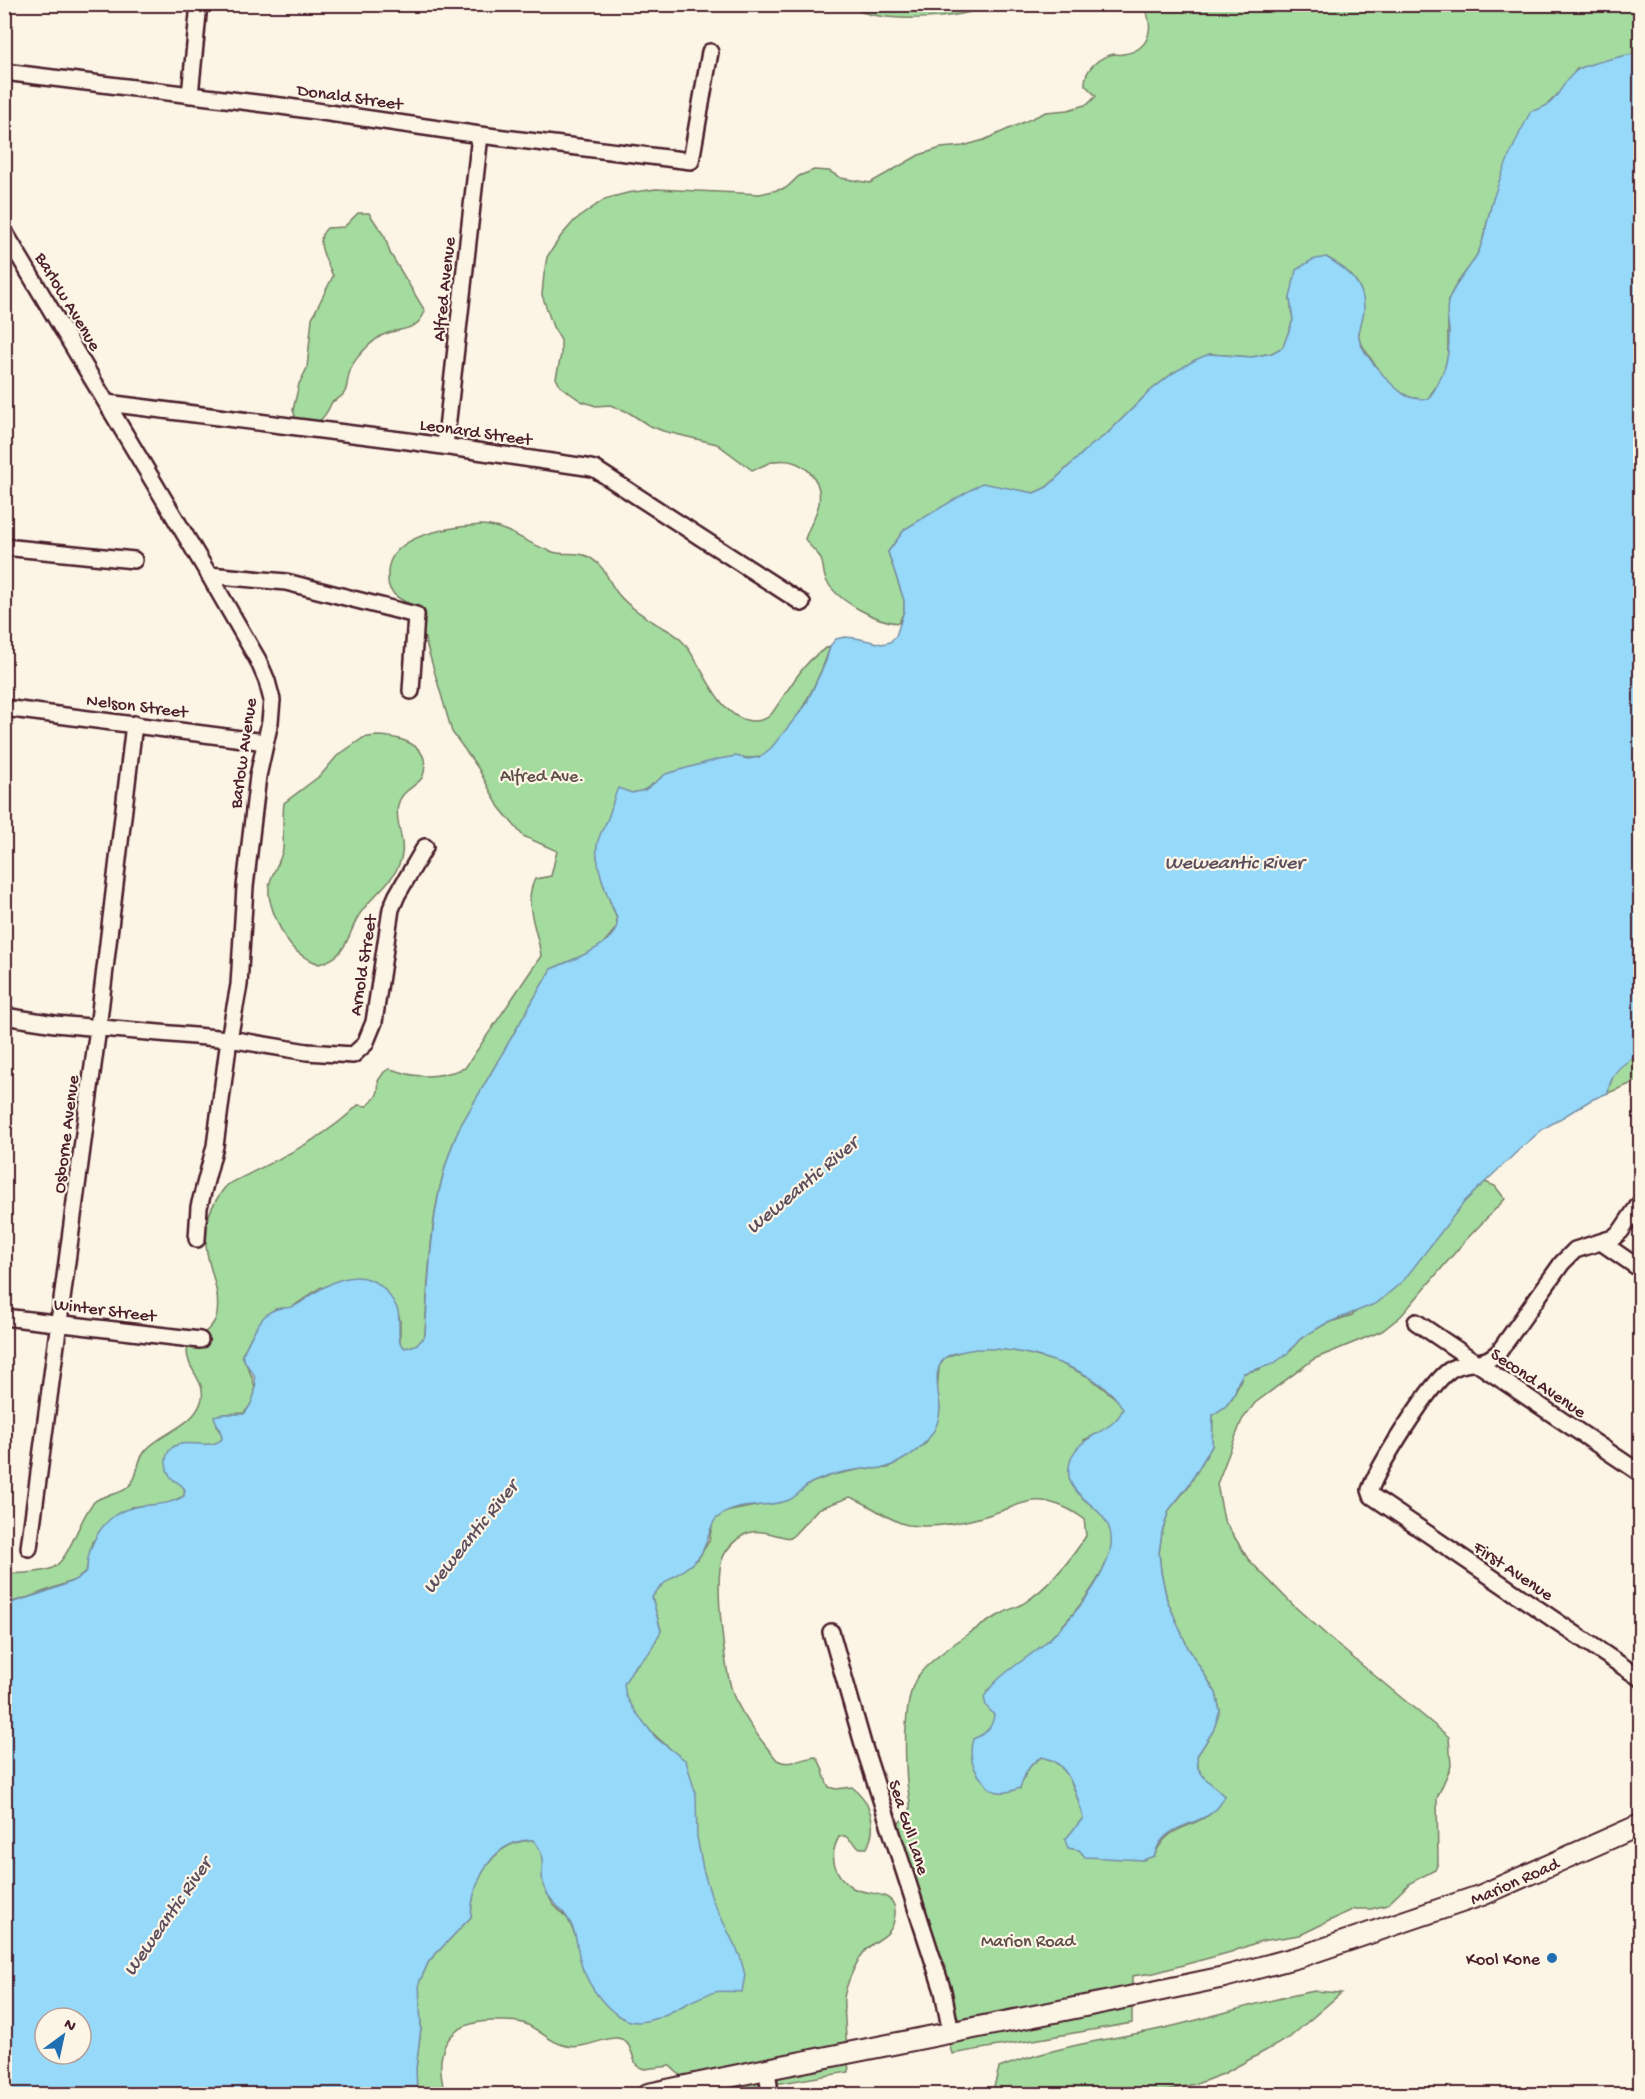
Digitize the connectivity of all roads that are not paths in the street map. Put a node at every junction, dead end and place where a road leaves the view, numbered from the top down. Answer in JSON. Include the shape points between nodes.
{"nodes":[{"id":1,"x":199,"y":4,"type":"edge"},
{"id":2,"x":710,"y":52,"type":"dead end"},
{"id":3,"x":4,"y":72,"type":"edge"},
{"id":4,"x":190,"y":95,"type":"junction"},
{"id":5,"x":480,"y":135,"type":"junction"},
{"id":6,"x":4,"y":231,"type":"edge"},
{"id":7,"x":107,"y":403,"type":"junction"},
{"id":8,"x":445,"y":446,"type":"junction"},
{"id":9,"x":4,"y":547,"type":"edge"},
{"id":10,"x":134,"y":560,"type":"dead end"},
{"id":11,"x":209,"y":574,"type":"junction"},
{"id":12,"x":802,"y":603,"type":"dead end"},
{"id":13,"x":411,"y":692,"type":"dead end"},
{"id":14,"x":4,"y":708,"type":"edge"},
{"id":15,"x":134,"y":724,"type":"junction"},
{"id":16,"x":265,"y":742,"type":"junction"},
{"id":17,"x":425,"y":847,"type":"dead end"},
{"id":18,"x":4,"y":1016,"type":"edge"},
{"id":19,"x":98,"y":1028,"type":"junction"},
{"id":20,"x":229,"y":1040,"type":"junction"},
{"id":21,"x":1641,"y":1203,"type":"edge"},
{"id":22,"x":197,"y":1239,"type":"dead end"},
{"id":23,"x":1601,"y":1242,"type":"junction"},
{"id":24,"x":1641,"y":1269,"type":"edge"},
{"id":25,"x":4,"y":1317,"type":"edge"},
{"id":26,"x":1416,"y":1322,"type":"dead end"},
{"id":27,"x":60,"y":1324,"type":"junction"},
{"id":28,"x":200,"y":1340,"type":"dead end"},
{"id":29,"x":1474,"y":1362,"type":"junction"},
{"id":30,"x":1641,"y":1473,"type":"edge"},
{"id":31,"x":29,"y":1548,"type":"dead end"},
{"id":32,"x":831,"y":1632,"type":"dead end"},
{"id":33,"x":1641,"y":1678,"type":"edge"},
{"id":34,"x":1640,"y":1824,"type":"edge"},
{"id":35,"x":951,"y":2033,"type":"junction"},
{"id":36,"x":767,"y":2069,"type":"junction"},
{"id":37,"x":648,"y":2094,"type":"edge"},
{"id":38,"x":770,"y":2094,"type":"edge"}],
"edges":[{"from":1,"to":4,"type":"street"},
{"from":2,"to":5,"type":"street","name":"Donald Street","via":[[691,161]]},
{"from":3,"to":4,"type":"street","name":"Donald Street"},
{"from":4,"to":5,"type":"street","name":"Donald Street"},
{"from":5,"to":8,"type":"street","name":"Alfred Avenue"},
{"from":6,"to":7,"type":"street","name":"Barlow Avenue"},
{"from":7,"to":8,"type":"street","name":"Leonard Street"},
{"from":7,"to":11,"type":"street","name":"Barlow Avenue"},
{"from":8,"to":12,"type":"street","name":"Leonard Street","via":[[572,463],[595,470]]},
{"from":9,"to":10,"type":"street"},
{"from":11,"to":13,"type":"street","via":[[286,582],[416,615]]},
{"from":11,"to":16,"type":"street","name":"Barlow Avenue","via":[[267,681],[272,700]]},
{"from":14,"to":15,"type":"street","name":"Nelson Street"},
{"from":15,"to":16,"type":"street","name":"Nelson Street"},
{"from":15,"to":19,"type":"street","name":"Osborne Avenue"},
{"from":16,"to":20,"type":"street","name":"Barlow Avenue"},
{"from":17,"to":20,"type":"street","name":"Arnold Street","via":[[391,909],[374,1022],[365,1044],[353,1055]]},
{"from":18,"to":19,"type":"street"},
{"from":19,"to":20,"type":"street"},
{"from":19,"to":27,"type":"street","name":"Osborne Avenue"},
{"from":20,"to":22,"type":"street","name":"Barlow Avenue","via":[[215,1146],[199,1207]]},
{"from":21,"to":23,"type":"street","via":[[1621,1231]]},
{"from":23,"to":24,"type":"street"},
{"from":23,"to":29,"type":"street","via":[[1575,1250],[1498,1353]]},
{"from":25,"to":27,"type":"street","name":"Winter Street"},
{"from":26,"to":29,"type":"street","name":"Second Avenue"},
{"from":27,"to":28,"type":"street","name":"Winter Street"},
{"from":27,"to":31,"type":"street","name":"Osborne Avenue"},
{"from":29,"to":30,"type":"street","name":"Second Avenue"},
{"from":29,"to":33,"type":"street","name":"First Avenue","via":[[1450,1369],[1441,1377],[1374,1479],[1372,1496]]},
{"from":32,"to":35,"type":"street","name":"Sea Gull Lane","via":[[863,1744],[944,1991]]},
{"from":34,"to":35,"type":"main road","name":"Marion Road","via":[[1482,1895],[1302,1956],[1213,1980]]},
{"from":35,"to":36,"type":"main road","name":"Marion Road"},
{"from":36,"to":37,"type":"main road","name":"Marion Road"},
{"from":36,"to":38,"type":"street"}]}
